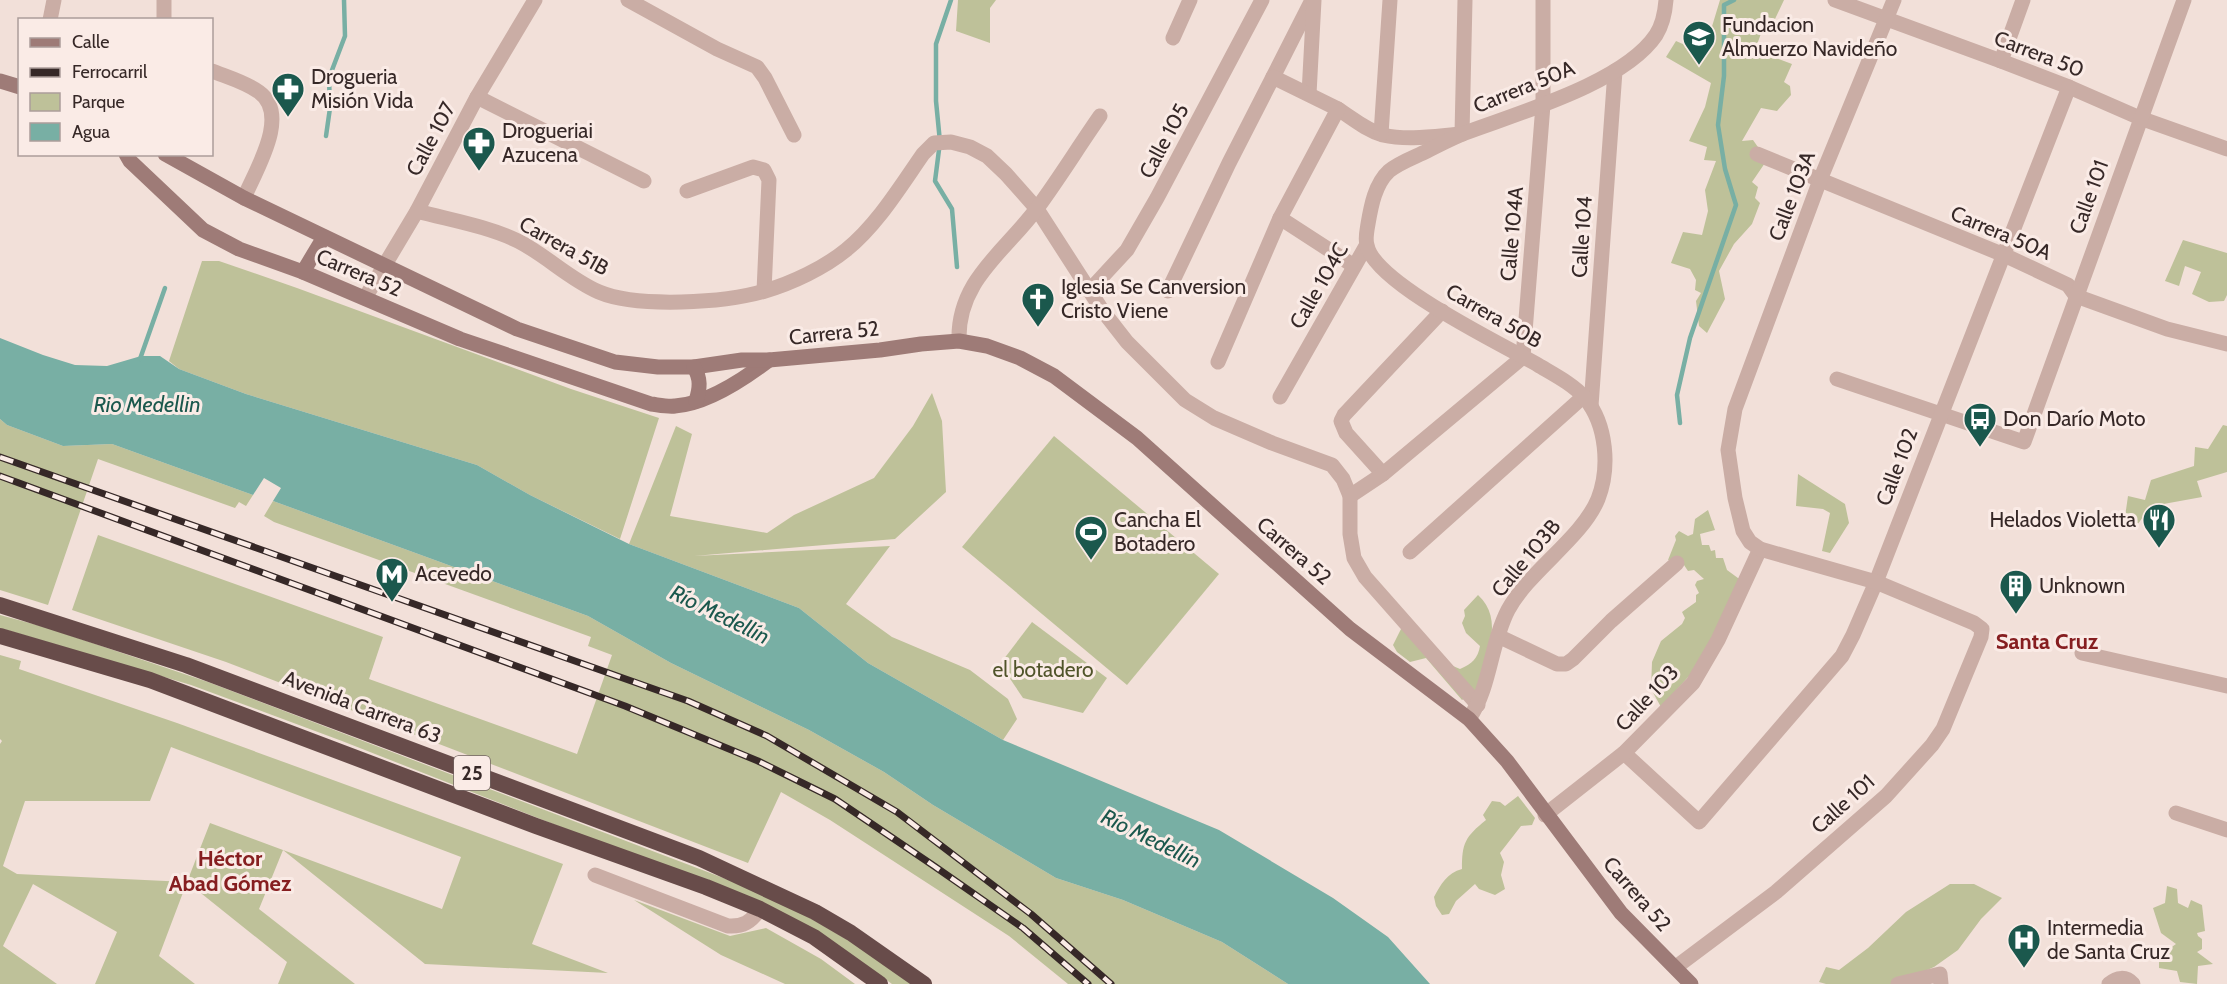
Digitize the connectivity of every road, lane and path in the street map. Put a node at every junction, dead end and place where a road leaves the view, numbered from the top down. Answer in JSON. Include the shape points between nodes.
{"nodes":[{"id":1,"x":54,"y":0,"type":"edge"},
{"id":2,"x":164,"y":0,"type":"edge"},
{"id":3,"x":534,"y":0,"type":"edge"},
{"id":4,"x":628,"y":0,"type":"edge"},
{"id":5,"x":1190,"y":0,"type":"edge"},
{"id":6,"x":1262,"y":0,"type":"edge"},
{"id":7,"x":1313,"y":0,"type":"edge"},
{"id":8,"x":1390,"y":0,"type":"edge"},
{"id":9,"x":1465,"y":0,"type":"edge"},
{"id":10,"x":1543,"y":0,"type":"edge"},
{"id":11,"x":1666,"y":0,"type":"edge"},
{"id":12,"x":1835,"y":0,"type":"edge"},
{"id":13,"x":1894,"y":0,"type":"edge"},
{"id":14,"x":2023,"y":0,"type":"edge"},
{"id":15,"x":2184,"y":0,"type":"edge"},
{"id":16,"x":50,"y":18,"type":"edge"},
{"id":17,"x":164,"y":18,"type":"edge"},
{"id":18,"x":1886,"y":19,"type":"junction"},
{"id":19,"x":1173,"y":38,"type":"dead end"},
{"id":20,"x":2001,"y":61,"type":"junction"},
{"id":21,"x":213,"y":71,"type":"edge"},
{"id":22,"x":1615,"y":71,"type":"junction"},
{"id":23,"x":1273,"y":78,"type":"junction"},
{"id":24,"x":0,"y":81,"type":"edge"},
{"id":25,"x":18,"y":86,"type":"edge"},
{"id":26,"x":2069,"y":87,"type":"junction"},
{"id":27,"x":1310,"y":94,"type":"junction"},
{"id":28,"x":477,"y":97,"type":"junction"},
{"id":29,"x":1543,"y":105,"type":"junction"},
{"id":30,"x":1338,"y":109,"type":"junction"},
{"id":31,"x":1100,"y":116,"type":"dead end"},
{"id":32,"x":2140,"y":118,"type":"junction"},
{"id":33,"x":1381,"y":134,"type":"junction"},
{"id":34,"x":1462,"y":134,"type":"junction"},
{"id":35,"x":794,"y":135,"type":"dead end"},
{"id":36,"x":2227,"y":149,"type":"edge"},
{"id":37,"x":1757,"y":154,"type":"dead end"},
{"id":38,"x":127,"y":156,"type":"edge"},
{"id":39,"x":169,"y":156,"type":"edge"},
{"id":40,"x":1400,"y":164,"type":"joint"},
{"id":41,"x":1820,"y":180,"type":"junction"},
{"id":42,"x":644,"y":181,"type":"dead end"},
{"id":43,"x":687,"y":190,"type":"dead end"},
{"id":44,"x":244,"y":198,"type":"junction"},
{"id":45,"x":1037,"y":209,"type":"junction"},
{"id":46,"x":417,"y":211,"type":"junction"},
{"id":47,"x":1280,"y":218,"type":"junction"},
{"id":48,"x":324,"y":237,"type":"junction"},
{"id":49,"x":1366,"y":246,"type":"junction"},
{"id":50,"x":2004,"y":255,"type":"junction"},
{"id":51,"x":384,"y":266,"type":"junction"},
{"id":52,"x":1354,"y":266,"type":"junction"},
{"id":53,"x":303,"y":272,"type":"junction"},
{"id":54,"x":764,"y":291,"type":"junction"},
{"id":55,"x":1089,"y":291,"type":"junction"},
{"id":56,"x":1168,"y":291,"type":"dead end"},
{"id":57,"x":2076,"y":296,"type":"junction"},
{"id":58,"x":365,"y":298,"type":"junction"},
{"id":59,"x":1442,"y":311,"type":"junction"},
{"id":60,"x":959,"y":341,"type":"junction"},
{"id":61,"x":2227,"y":344,"type":"edge"},
{"id":62,"x":1523,"y":357,"type":"junction"},
{"id":63,"x":769,"y":360,"type":"junction"},
{"id":64,"x":1218,"y":362,"type":"dead end"},
{"id":65,"x":694,"y":367,"type":"junction"},
{"id":66,"x":1837,"y":379,"type":"dead end"},
{"id":67,"x":1280,"y":397,"type":"dead end"},
{"id":68,"x":696,"y":401,"type":"junction"},
{"id":69,"x":1587,"y":401,"type":"junction"},
{"id":70,"x":1940,"y":413,"type":"junction"},
{"id":71,"x":1599,"y":424,"type":"joint"},
{"id":72,"x":1383,"y":474,"type":"junction"},
{"id":73,"x":1350,"y":496,"type":"junction"},
{"id":74,"x":1760,"y":549,"type":"junction"},
{"id":75,"x":1410,"y":552,"type":"dead end"},
{"id":76,"x":1677,"y":563,"type":"dead end"},
{"id":77,"x":1876,"y":582,"type":"junction"},
{"id":78,"x":0,"y":605,"type":"edge"},
{"id":79,"x":0,"y":636,"type":"edge"},
{"id":80,"x":1498,"y":636,"type":"junction"},
{"id":81,"x":2082,"y":653,"type":"dead end"},
{"id":82,"x":2227,"y":686,"type":"edge"},
{"id":83,"x":1478,"y":705,"type":"junction"},
{"id":84,"x":1469,"y":719,"type":"junction"},
{"id":85,"x":1624,"y":753,"type":"junction"},
{"id":86,"x":2176,"y":813,"type":"dead end"},
{"id":87,"x":1545,"y":815,"type":"junction"},
{"id":88,"x":2227,"y":830,"type":"edge"},
{"id":89,"x":594,"y":875,"type":"dead end"},
{"id":90,"x":760,"y":909,"type":"junction"},
{"id":91,"x":1676,"y":967,"type":"junction"},
{"id":92,"x":1941,"y":979,"type":"edge"},
{"id":93,"x":879,"y":984,"type":"edge"},
{"id":94,"x":924,"y":984,"type":"edge"},
{"id":95,"x":1691,"y":984,"type":"edge"},
{"id":96,"x":1898,"y":984,"type":"edge"},
{"id":97,"x":2109,"y":984,"type":"edge"},
{"id":98,"x":2133,"y":984,"type":"edge"}],
"edges":[{"from":1,"to":16,"type":"street"},
{"from":2,"to":17,"type":"street"},
{"from":3,"to":28,"type":"street","name":"Calle 107"},
{"from":4,"to":35,"type":"street","via":[[757,67]]},
{"from":5,"to":19,"type":"street"},
{"from":6,"to":55,"type":"street","name":"Calle 105","via":[[1127,250]]},
{"from":7,"to":23,"type":"street"},
{"from":7,"to":27,"type":"street"},
{"from":8,"to":33,"type":"street"},
{"from":9,"to":34,"type":"street"},
{"from":10,"to":29,"type":"street","name":"Calle 104A"},
{"from":11,"to":22,"type":"street","name":"Carrera 50A","via":[[1657,34]]},
{"from":12,"to":18,"type":"street","name":"Carrera 50"},
{"from":13,"to":18,"type":"street","name":"Calle 103A"},
{"from":14,"to":20,"type":"street"},
{"from":15,"to":32,"type":"street","name":"Calle 101"},
{"from":18,"to":20,"type":"street","name":"Carrera 50"},
{"from":18,"to":41,"type":"street","name":"Calle 103A"},
{"from":20,"to":26,"type":"street","name":"Carrera 50"},
{"from":21,"to":44,"type":"street","via":[[244,84],[265,97],[270,105],[272,132]]},
{"from":22,"to":29,"type":"street","name":"Carrera 50A"},
{"from":22,"to":69,"type":"street","name":"Calle 104"},
{"from":23,"to":27,"type":"street","name":"Carrera 50A"},
{"from":23,"to":56,"type":"street"},
{"from":24,"to":25,"type":"main road"},
{"from":26,"to":32,"type":"street","name":"Carrera 50"},
{"from":26,"to":50,"type":"street","name":"Calle 102"},
{"from":27,"to":30,"type":"street","name":"Carrera 50A"},
{"from":28,"to":42,"type":"street"},
{"from":28,"to":46,"type":"street","name":"Calle 107"},
{"from":29,"to":34,"type":"street","name":"Carrera 50A"},
{"from":29,"to":62,"type":"street","name":"Calle 104A"},
{"from":30,"to":33,"type":"street","name":"Carrera 50A"},
{"from":30,"to":47,"type":"street"},
{"from":31,"to":45,"type":"street"},
{"from":32,"to":36,"type":"street","name":"Carrera 50"},
{"from":32,"to":57,"type":"street","name":"Calle 101"},
{"from":33,"to":34,"type":"street","name":"Carrera 50A","via":[[1399,138]]},
{"from":34,"to":40,"type":"street","name":"Carrera 50A"},
{"from":37,"to":41,"type":"street","name":"Carrera 50A"},
{"from":38,"to":53,"type":"main road","name":"Carrera 52","via":[[203,230],[239,249]]},
{"from":39,"to":44,"type":"main road","name":"Carrera 52"},
{"from":40,"to":49,"type":"street","name":"Calle 104C","via":[[1389,171],[1374,194]]},
{"from":41,"to":50,"type":"street","name":"Carrera 50A"},
{"from":41,"to":74,"type":"street","name":"Calle 103A","via":[[1735,409],[1728,450],[1743,531]]},
{"from":43,"to":54,"type":"street","via":[[753,167],[764,170],[769,180]]},
{"from":44,"to":48,"type":"main road","name":"Carrera 52"},
{"from":45,"to":54,"type":"street","name":"Carrera 51B","via":[[987,156],[951,142],[934,143],[863,235],[844,252],[807,274]]},
{"from":45,"to":55,"type":"street"},
{"from":45,"to":60,"type":"street","via":[[993,257],[970,290],[958,325]]},
{"from":46,"to":51,"type":"street","name":"Calle 107"},
{"from":46,"to":54,"type":"street","name":"Carrera 51B","via":[[517,241],[598,291],[625,300],[695,301]]},
{"from":47,"to":52,"type":"street"},
{"from":47,"to":64,"type":"street"},
{"from":48,"to":51,"type":"main road","name":"Carrera 52"},
{"from":48,"to":53,"type":"main road"},
{"from":49,"to":52,"type":"street","name":"Calle 104C"},
{"from":49,"to":59,"type":"street","name":"Carrera 50B","via":[[1378,266],[1396,282]]},
{"from":50,"to":57,"type":"street","name":"Carrera 50A","via":[[2068,285]]},
{"from":50,"to":70,"type":"street","name":"Calle 102"},
{"from":51,"to":58,"type":"street","name":"Calle 107"},
{"from":51,"to":65,"type":"main road","name":"Carrera 52","via":[[564,347],[615,362]]},
{"from":52,"to":67,"type":"street","name":"Calle 104C"},
{"from":53,"to":58,"type":"main road","name":"Carrera 52"},
{"from":55,"to":73,"type":"street","via":[[1127,342],[1185,400],[1232,426],[1332,465]]},
{"from":57,"to":61,"type":"street","name":"Carrera 50A","via":[[2167,329]]},
{"from":57,"to":70,"type":"street","name":"Calle 101","via":[[2024,442]]},
{"from":58,"to":68,"type":"main road","name":"Carrera 52","via":[[460,339],[651,404],[674,406]]},
{"from":59,"to":62,"type":"street","name":"Carrera 50B"},
{"from":59,"to":72,"type":"street","via":[[1341,422],[1346,433]]},
{"from":60,"to":63,"type":"main road","name":"Carrera 52"},
{"from":60,"to":84,"type":"main road","name":"Carrera 52","via":[[1020,358],[1054,376],[1137,438],[1350,629]]},
{"from":62,"to":69,"type":"street","name":"Carrera 50B","via":[[1558,377]]},
{"from":62,"to":72,"type":"street"},
{"from":63,"to":65,"type":"main road","name":"Carrera 52"},
{"from":63,"to":68,"type":"main road","name":"Carrera 52","via":[[744,379]]},
{"from":65,"to":68,"type":"main road","via":[[700,388]]},
{"from":66,"to":70,"type":"street"},
{"from":69,"to":71,"type":"street","name":"Carrera 50B"},
{"from":69,"to":75,"type":"street"},
{"from":70,"to":77,"type":"street","name":"Calle 102"},
{"from":71,"to":80,"type":"street","name":"Calle 103B","via":[[1604,473],[1597,500],[1581,525],[1510,607]]},
{"from":72,"to":73,"type":"street"},
{"from":73,"to":83,"type":"street","via":[[1354,558],[1365,577]]},
{"from":74,"to":77,"type":"street"},
{"from":74,"to":85,"type":"street","name":"Calle 103","via":[[1718,640],[1693,683]]},
{"from":76,"to":80,"type":"street","via":[[1566,664],[1557,664]]},
{"from":77,"to":85,"type":"street","name":"Calle 102","via":[[1842,656],[1699,822]]},
{"from":77,"to":91,"type":"street","name":"Calle 101","via":[[1982,629],[1943,729],[1886,796],[1776,892]]},
{"from":78,"to":94,"type":"highway","name":"Avenida Carrera 63","number":"25","via":[[186,665],[699,858],[815,912]]},
{"from":79,"to":90,"type":"highway","number":"25","via":[[197,697]]},
{"from":80,"to":83,"type":"street","name":"Calle 103B"},
{"from":81,"to":82,"type":"street"},
{"from":83,"to":84,"type":"street","name":"Calle 103B"},
{"from":84,"to":87,"type":"main road","name":"Carrera 52","via":[[1507,761]]},
{"from":85,"to":87,"type":"street","name":"Calle 103"},
{"from":86,"to":88,"type":"street"},
{"from":87,"to":91,"type":"main road","name":"Carrera 52","via":[[1621,913]]},
{"from":89,"to":90,"type":"street","via":[[728,926],[743,925]]},
{"from":90,"to":93,"type":"highway","number":"25","via":[[814,937]]},
{"from":91,"to":95,"type":"main road","name":"Carrera 52"},
{"from":92,"to":96,"type":"street"},
{"from":97,"to":98,"type":"street","via":[[2120,978]]}]}
